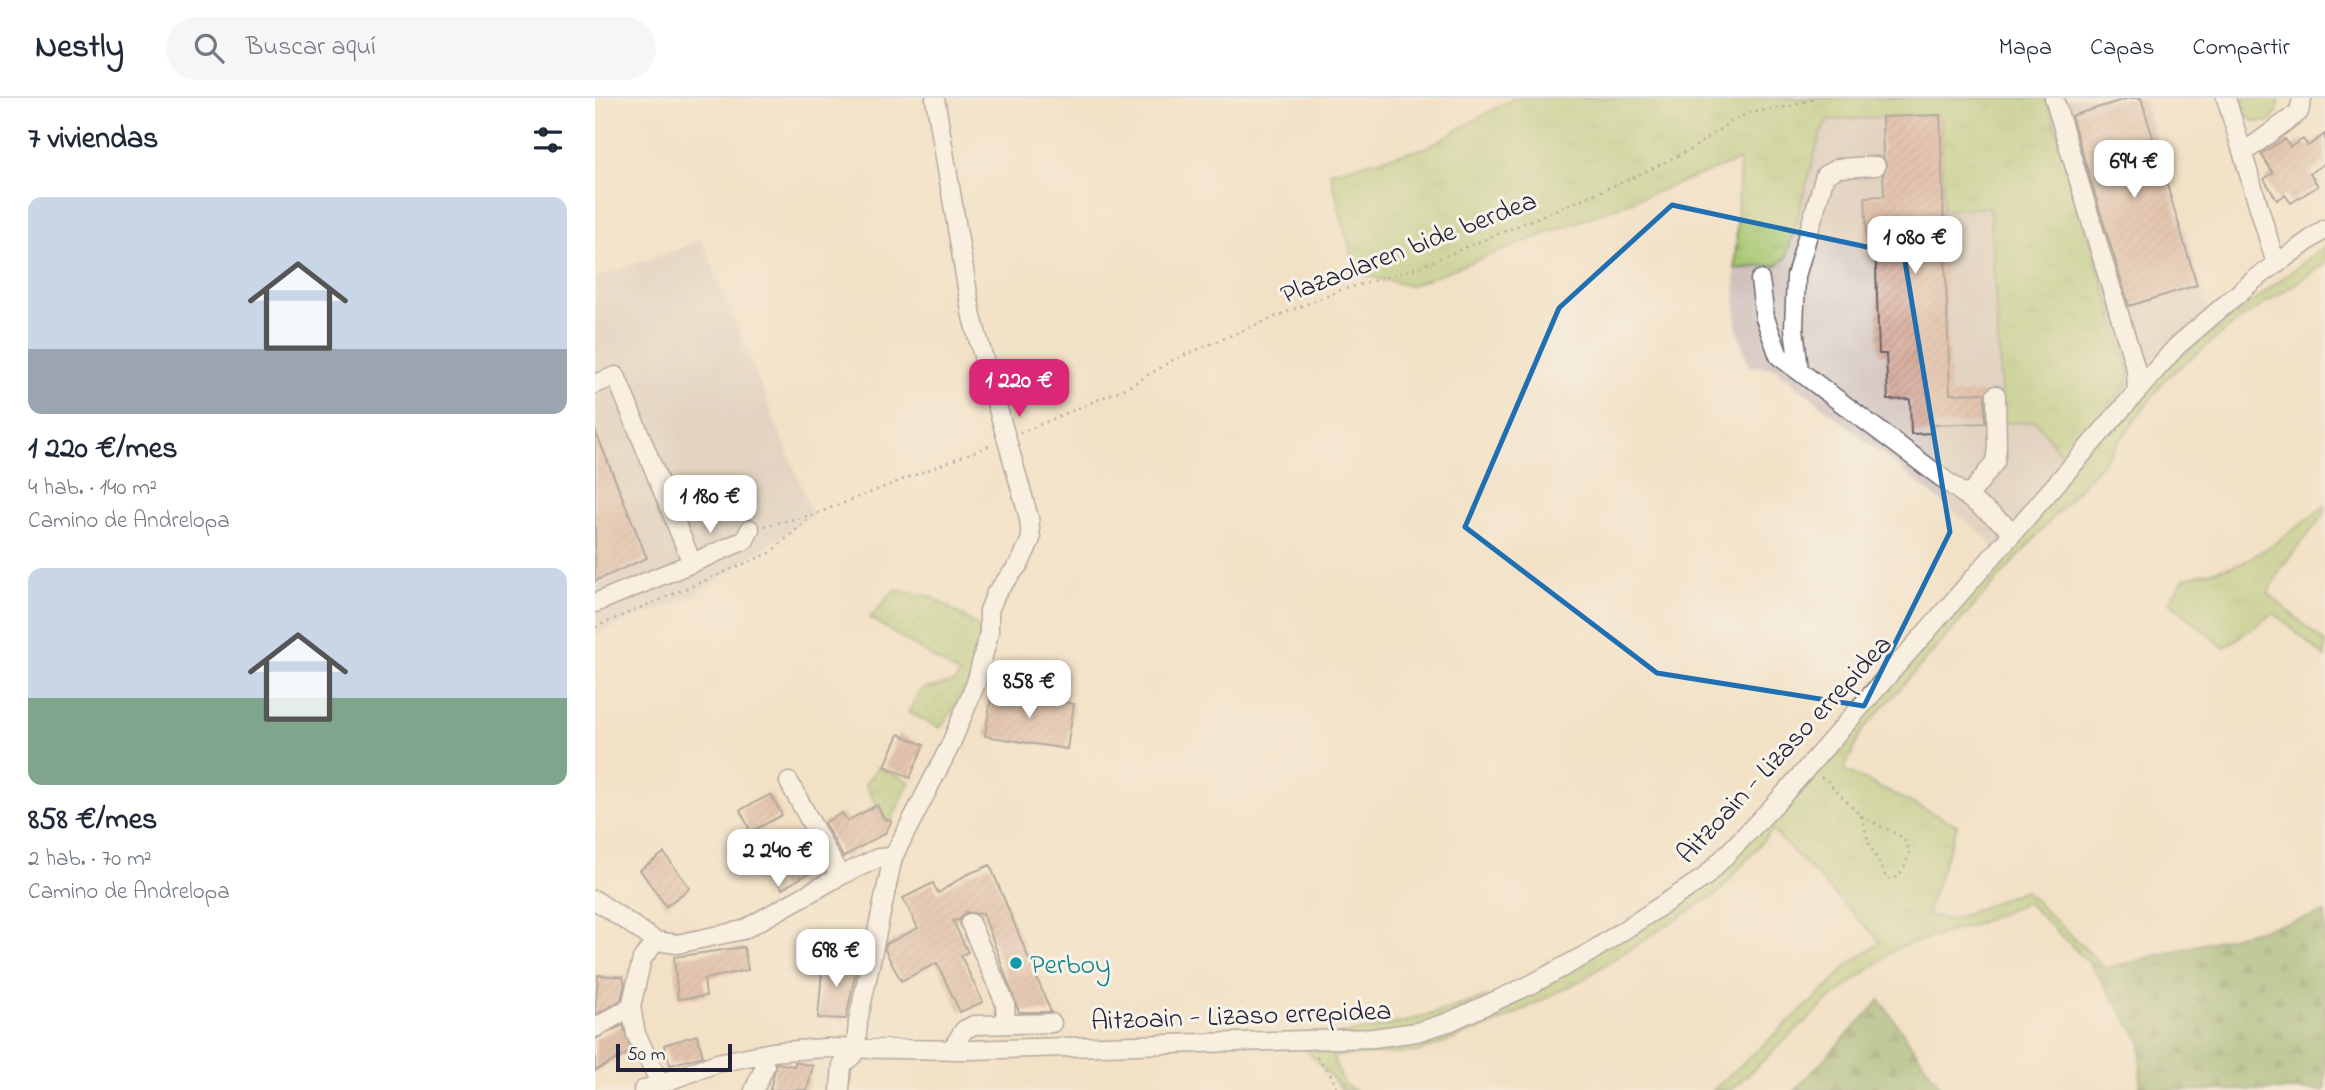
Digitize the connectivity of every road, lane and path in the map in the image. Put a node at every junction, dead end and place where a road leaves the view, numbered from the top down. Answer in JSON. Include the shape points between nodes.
{"nodes":[{"id":1,"x":935,"y":98,"type":"edge"},
{"id":2,"x":1817,"y":98,"type":"edge"},
{"id":3,"x":2054,"y":98,"type":"edge"},
{"id":4,"x":2226,"y":98,"type":"edge"},
{"id":5,"x":2302,"y":98,"type":"edge"},
{"id":6,"x":2243,"y":153,"type":"junction"},
{"id":7,"x":1876,"y":166,"type":"dead end"},
{"id":8,"x":2325,"y":229,"type":"edge"},
{"id":9,"x":2276,"y":264,"type":"junction"},
{"id":10,"x":1760,"y":280,"type":"dead end"},
{"id":11,"x":1799,"y":370,"type":"junction"},
{"id":12,"x":595,"y":384,"type":"edge"},
{"id":13,"x":2137,"y":390,"type":"junction"},
{"id":14,"x":1996,"y":395,"type":"dead end"},
{"id":15,"x":1014,"y":435,"type":"dead end"},
{"id":16,"x":996,"y":443,"type":"dead end"},
{"id":17,"x":1968,"y":497,"type":"junction"},
{"id":18,"x":813,"y":514,"type":"junction"},
{"id":19,"x":750,"y":529,"type":"joint"},
{"id":20,"x":2013,"y":531,"type":"junction"},
{"id":21,"x":692,"y":564,"type":"junction"},
{"id":22,"x":595,"y":603,"type":"edge"},
{"id":23,"x":595,"y":627,"type":"edge"},
{"id":24,"x":1805,"y":769,"type":"junction"},
{"id":25,"x":789,"y":782,"type":"dead end"},
{"id":26,"x":1861,"y":816,"type":"junction"},
{"id":27,"x":893,"y":857,"type":"junction"},
{"id":28,"x":840,"y":876,"type":"junction"},
{"id":29,"x":595,"y":900,"type":"edge"},
{"id":30,"x":970,"y":923,"type":"dead end"},
{"id":31,"x":656,"y":941,"type":"junction"},
{"id":32,"x":631,"y":1007,"type":"junction"},
{"id":33,"x":1052,"y":1023,"type":"dead end"},
{"id":34,"x":1006,"y":1024,"type":"junction"},
{"id":35,"x":595,"y":1028,"type":"edge"},
{"id":36,"x":1304,"y":1041,"type":"junction"},
{"id":37,"x":856,"y":1048,"type":"junction"},
{"id":38,"x":951,"y":1050,"type":"junction"},
{"id":39,"x":765,"y":1066,"type":"dead end"},
{"id":40,"x":660,"y":1083,"type":"junction"},
{"id":41,"x":693,"y":1086,"type":"edge"},
{"id":42,"x":643,"y":1090,"type":"edge"},
{"id":43,"x":754,"y":1090,"type":"edge"},
{"id":44,"x":840,"y":1090,"type":"edge"},
{"id":45,"x":1337,"y":1090,"type":"edge"}],
"edges":[{"from":1,"to":27,"type":"street","via":[[972,317],[1031,539],[1020,563],[996,593],[981,670]]},
{"from":2,"to":15,"type":"path","name":"Plazaolaren bide berdea","via":[[1750,113],[1692,149],[1630,179],[1411,270],[1341,290],[1253,326],[1173,360],[1130,386]]},
{"from":3,"to":13,"type":"street","via":[[2136,370]]},
{"from":4,"to":6,"type":"street"},
{"from":5,"to":6,"type":"street","via":[[2299,112]]},
{"from":6,"to":9,"type":"street"},
{"from":7,"to":11,"type":"street","via":[[1838,168],[1825,175],[1796,276],[1794,328]]},
{"from":8,"to":9,"type":"street","name":"Aitzoain - Lizaso errepidea"},
{"from":9,"to":13,"type":"street","name":"Aitzoain - Lizaso errepidea","via":[[2177,346]]},
{"from":10,"to":11,"type":"street","via":[[1765,318],[1779,356]]},
{"from":11,"to":17,"type":"street"},
{"from":12,"to":21,"type":"street","via":[[616,376]]},
{"from":13,"to":20,"type":"street","name":"Aitzoain - Lizaso errepidea"},
{"from":14,"to":17,"type":"street","via":[[1995,462]]},
{"from":16,"to":18,"type":"path"},
{"from":17,"to":20,"type":"street"},
{"from":18,"to":19,"type":"path"},
{"from":18,"to":23,"type":"path","via":[[770,553]]},
{"from":19,"to":21,"type":"street","via":[[745,540]]},
{"from":20,"to":24,"type":"street","name":"Aitzoain - Lizaso errepidea"},
{"from":21,"to":22,"type":"street"},
{"from":24,"to":26,"type":"path","via":[[1828,781]]},
{"from":24,"to":36,"type":"street","name":"Aitzoain - Lizaso errepidea","via":[[1705,877],[1555,972],[1449,1022],[1417,1031]]},
{"from":25,"to":28,"type":"street"},
{"from":26,"to":26,"type":"path","via":[[1887,879],[1898,877],[1910,850],[1902,837]]},
{"from":27,"to":28,"type":"street","via":[[878,858]]},
{"from":27,"to":37,"type":"street"},
{"from":28,"to":31,"type":"street","via":[[743,930],[677,944]]},
{"from":29,"to":31,"type":"street"},
{"from":30,"to":34,"type":"street","via":[[1005,1003]]},
{"from":31,"to":32,"type":"street","via":[[642,959]]},
{"from":32,"to":35,"type":"street"},
{"from":32,"to":40,"type":"street","via":[[636,1034]]},
{"from":33,"to":34,"type":"street"},
{"from":34,"to":38,"type":"street","via":[[974,1025],[964,1030]]},
{"from":36,"to":38,"type":"street","name":"Aitzoain - Lizaso errepidea"},
{"from":36,"to":45,"type":"path","via":[[1333,1077]]},
{"from":37,"to":38,"type":"street","name":"Aitzoain - Lizaso errepidea"},
{"from":37,"to":41,"type":"street","name":"Aitzoain - Lizaso errepidea","via":[[772,1052],[717,1063]]},
{"from":37,"to":44,"type":"street","via":[[842,1065]]},
{"from":39,"to":43,"type":"street"},
{"from":40,"to":41,"type":"street","name":"Aitzoain - Lizaso errepidea"},
{"from":40,"to":42,"type":"street","name":"Aitzoain - Lizaso errepidea"}]}
